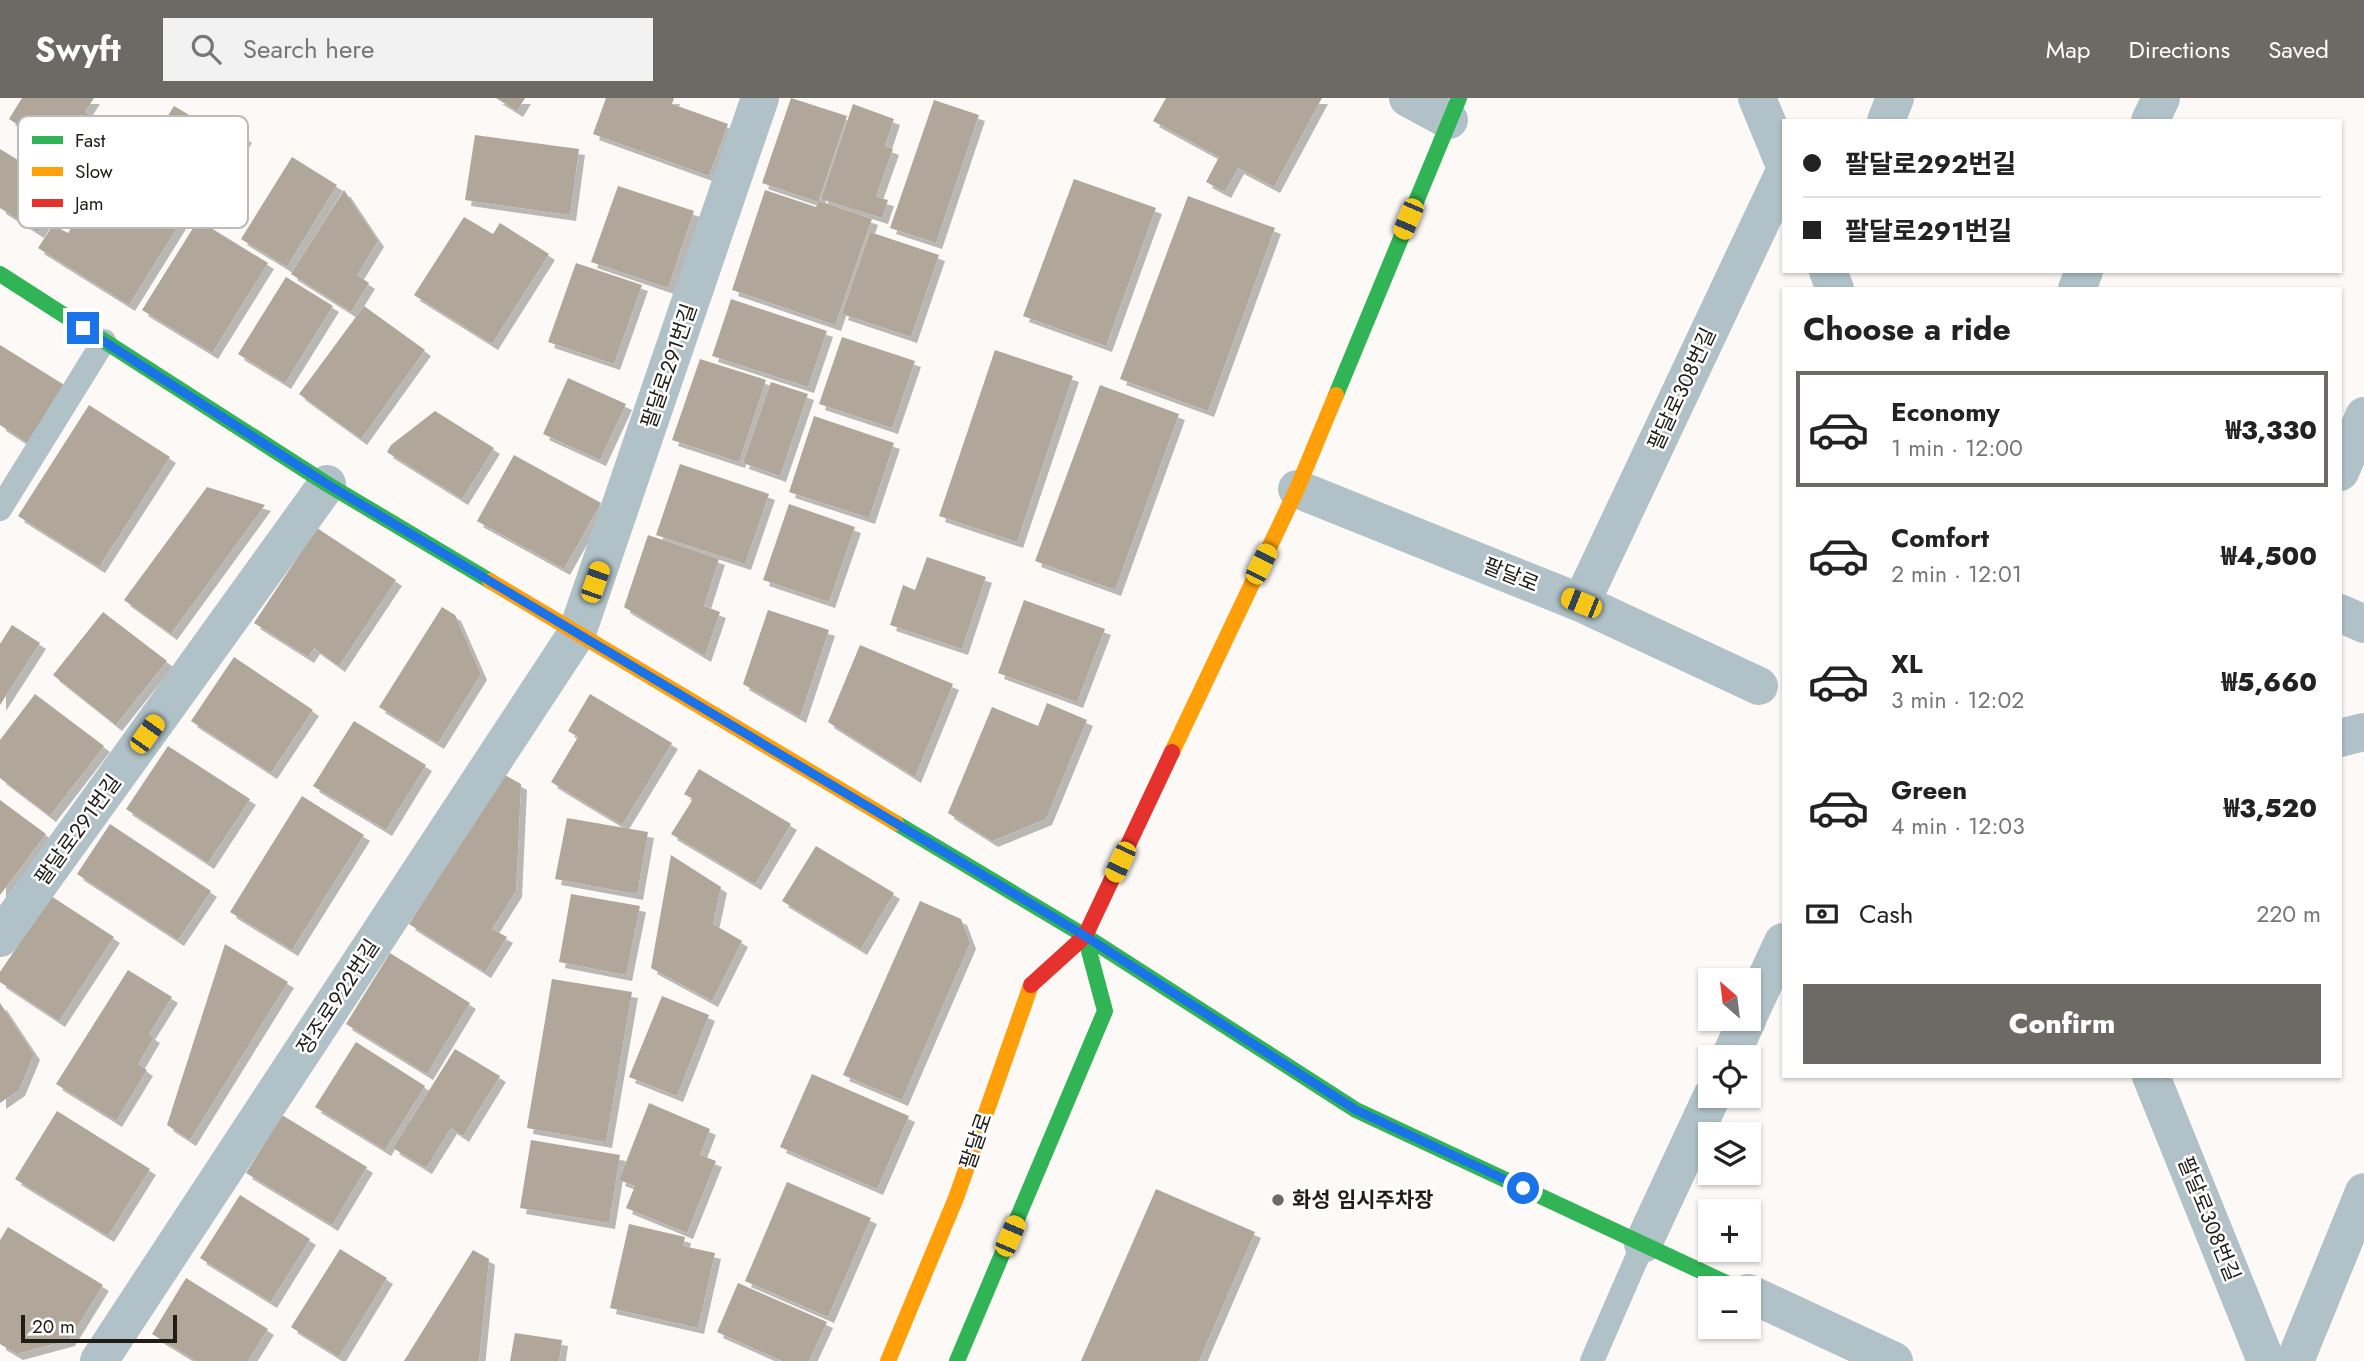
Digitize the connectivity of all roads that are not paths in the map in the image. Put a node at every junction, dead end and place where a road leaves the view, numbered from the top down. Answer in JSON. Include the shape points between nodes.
{"nodes":[{"id":1,"x":760,"y":98,"type":"edge"},
{"id":2,"x":1408,"y":98,"type":"edge"},
{"id":3,"x":1757,"y":98,"type":"edge"},
{"id":4,"x":1895,"y":98,"type":"edge"},
{"id":5,"x":2161,"y":98,"type":"edge"},
{"id":6,"x":1454,"y":109,"type":"edge"},
{"id":7,"x":1887,"y":119,"type":"edge"},
{"id":8,"x":2151,"y":119,"type":"edge"},
{"id":9,"x":1782,"y":159,"type":"edge"},
{"id":10,"x":1782,"y":177,"type":"edge"},
{"id":11,"x":0,"y":274,"type":"edge"},
{"id":12,"x":104,"y":341,"type":"junction"},
{"id":13,"x":2364,"y":416,"type":"edge"},
{"id":14,"x":2342,"y":467,"type":"edge"},
{"id":15,"x":327,"y":484,"type":"junction"},
{"id":16,"x":1297,"y":489,"type":"junction"},
{"id":17,"x":0,"y":509,"type":"edge"},
{"id":18,"x":1581,"y":603,"type":"junction"},
{"id":19,"x":2342,"y":614,"type":"edge"},
{"id":20,"x":2364,"y":624,"type":"edge"},
{"id":21,"x":578,"y":633,"type":"junction"},
{"id":22,"x":1759,"y":686,"type":"dead end"},
{"id":23,"x":2364,"y":732,"type":"edge"},
{"id":24,"x":2342,"y":738,"type":"edge"},
{"id":25,"x":1085,"y":936,"type":"junction"},
{"id":26,"x":0,"y":938,"type":"edge"},
{"id":27,"x":1782,"y":944,"type":"edge"},
{"id":28,"x":1761,"y":990,"type":"edge"},
{"id":29,"x":2152,"y":1078,"type":"edge"},
{"id":30,"x":1706,"y":1108,"type":"edge"},
{"id":31,"x":2364,"y":1192,"type":"edge"},
{"id":32,"x":1643,"y":1244,"type":"junction"},
{"id":33,"x":1711,"y":1276,"type":"edge"},
{"id":34,"x":1761,"y":1299,"type":"edge"},
{"id":35,"x":99,"y":1361,"type":"edge"},
{"id":36,"x":888,"y":1361,"type":"edge"},
{"id":37,"x":957,"y":1361,"type":"edge"},
{"id":38,"x":1592,"y":1361,"type":"edge"},
{"id":39,"x":1894,"y":1361,"type":"edge"},
{"id":40,"x":2266,"y":1361,"type":"edge"},
{"id":41,"x":2295,"y":1361,"type":"edge"}],
"edges":[{"from":1,"to":21,"type":"street","name":"팔달로291번길"},
{"from":2,"to":6,"type":"street"},
{"from":3,"to":9,"type":"street"},
{"from":4,"to":7,"type":"street"},
{"from":5,"to":8,"type":"street"},
{"from":6,"to":16,"type":"street","name":"팔달로"},
{"from":10,"to":18,"type":"street","name":"팔달로308번길"},
{"from":11,"to":12,"type":"street"},
{"from":12,"to":15,"type":"street"},
{"from":12,"to":17,"type":"lane"},
{"from":13,"to":14,"type":"street"},
{"from":15,"to":21,"type":"street"},
{"from":15,"to":26,"type":"street","name":"팔달로291번길"},
{"from":16,"to":18,"type":"street","name":"팔달로"},
{"from":16,"to":25,"type":"street","name":"팔달로"},
{"from":18,"to":22,"type":"street","name":"팔달로"},
{"from":19,"to":20,"type":"street"},
{"from":21,"to":25,"type":"street"},
{"from":21,"to":35,"type":"street","name":"정조로922번길"},
{"from":23,"to":24,"type":"street"},
{"from":25,"to":32,"type":"street","via":[[1356,1110]]},
{"from":25,"to":36,"type":"street","name":"팔달로","via":[[1031,985],[956,1198]]},
{"from":25,"to":37,"type":"street","via":[[1105,1011]]},
{"from":27,"to":28,"type":"street"},
{"from":29,"to":40,"type":"street","name":"팔달로308번길"},
{"from":30,"to":32,"type":"street"},
{"from":31,"to":41,"type":"street"},
{"from":32,"to":33,"type":"street"},
{"from":32,"to":38,"type":"lane"},
{"from":34,"to":39,"type":"street"}]}
